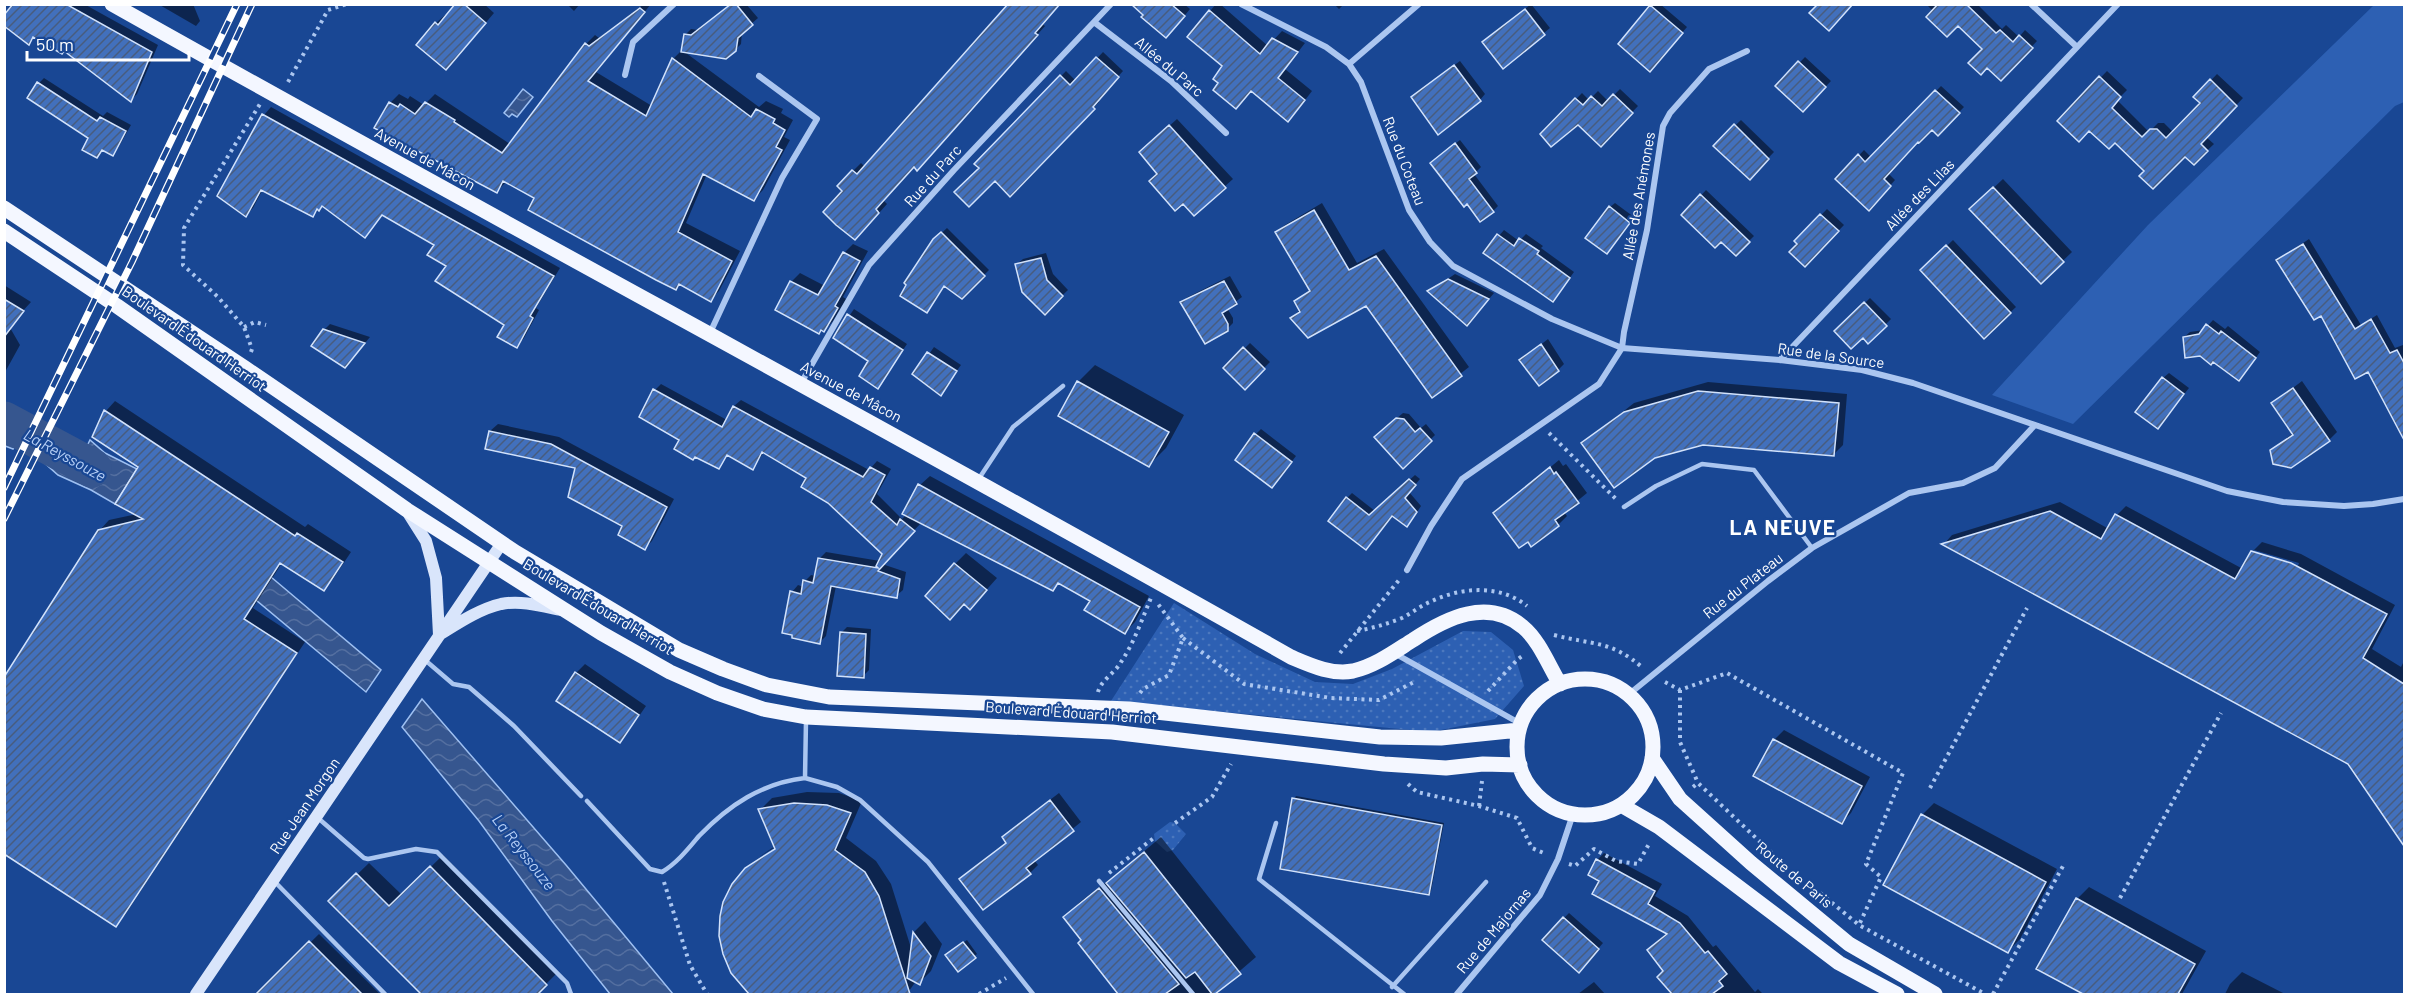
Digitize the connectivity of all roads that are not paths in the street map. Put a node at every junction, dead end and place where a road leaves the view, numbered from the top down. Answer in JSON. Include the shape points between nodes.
{"nodes":[{"id":1,"x":112,"y":4,"type":"edge"},
{"id":2,"x":674,"y":4,"type":"edge"},
{"id":3,"x":1111,"y":4,"type":"edge"},
{"id":4,"x":1241,"y":4,"type":"edge"},
{"id":5,"x":1419,"y":4,"type":"edge"},
{"id":6,"x":2031,"y":4,"type":"edge"},
{"id":7,"x":2118,"y":4,"type":"edge"},
{"id":8,"x":1094,"y":22,"type":"junction"},
{"id":9,"x":2077,"y":47,"type":"junction"},
{"id":10,"x":1747,"y":51,"type":"dead end"},
{"id":11,"x":1349,"y":64,"type":"junction"},
{"id":12,"x":625,"y":75,"type":"dead end"},
{"id":13,"x":759,"y":76,"type":"dead end"},
{"id":14,"x":1226,"y":133,"type":"dead end"},
{"id":15,"x":4,"y":208,"type":"edge"},
{"id":16,"x":4,"y":231,"type":"edge"},
{"id":17,"x":708,"y":336,"type":"junction"},
{"id":18,"x":1622,"y":348,"type":"junction"},
{"id":19,"x":1780,"y":360,"type":"junction"},
{"id":20,"x":800,"y":386,"type":"junction"},
{"id":21,"x":1063,"y":386,"type":"dead end"},
{"id":22,"x":2034,"y":426,"type":"junction"},
{"id":23,"x":977,"y":482,"type":"junction"},
{"id":24,"x":2404,"y":500,"type":"edge"},
{"id":25,"x":1624,"y":507,"type":"road end"},
{"id":26,"x":407,"y":510,"type":"junction"},
{"id":27,"x":502,"y":543,"type":"junction"},
{"id":28,"x":1812,"y":548,"type":"junction"},
{"id":29,"x":489,"y":562,"type":"junction"},
{"id":30,"x":1407,"y":570,"type":"road end"},
{"id":31,"x":567,"y":611,"type":"junction"},
{"id":32,"x":439,"y":635,"type":"junction"},
{"id":33,"x":1393,"y":653,"type":"junction"},
{"id":34,"x":423,"y":658,"type":"junction"},
{"id":35,"x":1560,"y":684,"type":"junction"},
{"id":36,"x":1628,"y":695,"type":"junction"},
{"id":37,"x":806,"y":717,"type":"junction"},
{"id":38,"x":1520,"y":727,"type":"junction"},
{"id":39,"x":1652,"y":758,"type":"junction"},
{"id":40,"x":1520,"y":765,"type":"junction"},
{"id":41,"x":805,"y":778,"type":"junction"},
{"id":42,"x":581,"y":796,"type":"dead end"},
{"id":43,"x":586,"y":801,"type":"dead end"},
{"id":44,"x":1621,"y":804,"type":"junction"},
{"id":45,"x":1573,"y":814,"type":"junction"},
{"id":46,"x":316,"y":816,"type":"junction"},
{"id":47,"x":1276,"y":823,"type":"dead end"},
{"id":48,"x":273,"y":880,"type":"junction"},
{"id":49,"x":1099,"y":881,"type":"road end"},
{"id":50,"x":1486,"y":882,"type":"dead end"},
{"id":51,"x":1392,"y":987,"type":"junction"},
{"id":52,"x":196,"y":994,"type":"edge"},
{"id":53,"x":385,"y":994,"type":"edge"},
{"id":54,"x":571,"y":994,"type":"edge"},
{"id":55,"x":1033,"y":994,"type":"edge"},
{"id":56,"x":1193,"y":994,"type":"edge"},
{"id":57,"x":1404,"y":994,"type":"edge"},
{"id":58,"x":1457,"y":994,"type":"edge"},
{"id":59,"x":1898,"y":994,"type":"edge"},
{"id":60,"x":1935,"y":994,"type":"edge"}],
"edges":[{"from":1,"to":17,"type":"main road","name":"Avenue de Mâcon"},
{"from":2,"to":12,"type":"street","via":[[633,42]]},
{"from":3,"to":8,"type":"street","name":"Rue du Parc"},
{"from":4,"to":11,"type":"street","name":"Rue du Coteau","via":[[1326,47]]},
{"from":5,"to":11,"type":"street"},
{"from":6,"to":9,"type":"street"},
{"from":7,"to":9,"type":"street","name":"Allée des Lilas"},
{"from":8,"to":14,"type":"street","name":"Allée du Parc","via":[[1171,81]]},
{"from":8,"to":20,"type":"street","name":"Rue du Parc","via":[[869,265]]},
{"from":9,"to":19,"type":"street","name":"Allée des Lilas"},
{"from":10,"to":18,"type":"street","name":"Allée des Anémones","via":[[1709,69],[1663,126],[1647,230]]},
{"from":11,"to":18,"type":"street","name":"Rue du Coteau","via":[[1361,82],[1409,210],[1430,242],[1463,272],[1552,320]]},
{"from":13,"to":17,"type":"street","via":[[817,119],[782,178]]},
{"from":15,"to":27,"type":"main road","name":"Boulevard Édouard Herriot"},
{"from":16,"to":26,"type":"main road","name":"Boulevard Édouard Herriot"},
{"from":17,"to":20,"type":"main road","name":"Avenue de Mâcon"},
{"from":18,"to":19,"type":"street","name":"Rue de la Source"},
{"from":18,"to":30,"type":"street","via":[[1599,384],[1462,479]]},
{"from":19,"to":22,"type":"street","name":"Rue de la Source","via":[[1862,370],[1913,383]]},
{"from":20,"to":23,"type":"main road","name":"Avenue de Mâcon"},
{"from":21,"to":23,"type":"lane","via":[[1013,427]]},
{"from":22,"to":24,"type":"street","name":"Rue de la Source","via":[[2227,491],[2283,502],[2344,506]]},
{"from":22,"to":28,"type":"street","name":"Rue du Plateau","via":[[1995,468],[1962,483],[1909,493]]},
{"from":23,"to":33,"type":"main road","name":"Avenue de Mâcon","via":[[1318,669],[1351,671]]},
{"from":25,"to":28,"type":"lane","via":[[1702,464],[1754,470]]},
{"from":26,"to":29,"type":"main road","name":"Boulevard Édouard Herriot"},
{"from":26,"to":32,"type":"street","via":[[426,541],[436,578]]},
{"from":27,"to":29,"type":"street","name":"Rue Jean Morgon"},
{"from":27,"to":38,"type":"main road","name":"Boulevard Édouard Herriot","via":[[679,650],[766,685],[829,697],[1129,709],[1380,737],[1441,738]]},
{"from":28,"to":36,"type":"street","name":"Rue du Plateau"},
{"from":29,"to":31,"type":"main road","name":"Boulevard Édouard Herriot"},
{"from":29,"to":32,"type":"street","name":"Rue Jean Morgon"},
{"from":31,"to":32,"type":"street","name":"Rue Jean Morgon","via":[[530,603],[501,604]]},
{"from":31,"to":37,"type":"main road","name":"Boulevard Édouard Herriot","via":[[670,672],[717,693],[763,709]]},
{"from":32,"to":34,"type":"street","name":"Rue Jean Morgon"},
{"from":33,"to":35,"type":"main road","name":"Avenue de Mâcon","via":[[1446,620],[1478,611],[1502,615],[1523,627]]},
{"from":33,"to":38,"type":"street"},
{"from":34,"to":42,"type":"lane","via":[[453,684],[469,687],[514,726]]},
{"from":34,"to":46,"type":"street","name":"Rue Jean Morgon"},
{"from":35,"to":36,"type":"main road","via":[[1595,680]]},
{"from":35,"to":38,"type":"main road","via":[[1530,707]]},
{"from":36,"to":39,"type":"main road","via":[[1649,723]]},
{"from":37,"to":40,"type":"main road","name":"Boulevard Édouard Herriot","via":[[1112,732],[1384,764],[1446,768]]},
{"from":37,"to":41,"type":"lane"},
{"from":38,"to":40,"type":"main road"},
{"from":39,"to":44,"type":"main road","via":[[1647,776]]},
{"from":39,"to":60,"type":"main road","name":"Route de Paris","via":[[1680,799],[1750,862],[1849,944]]},
{"from":40,"to":45,"type":"main road","via":[[1527,783],[1539,797]]},
{"from":41,"to":43,"type":"lane","via":[[789,780],[744,798],[714,821],[662,872],[650,869]]},
{"from":41,"to":55,"type":"lane","via":[[837,787],[860,800],[920,855]]},
{"from":44,"to":45,"type":"main road","via":[[1606,812]]},
{"from":44,"to":59,"type":"main road","via":[[1659,827],[1839,963]]},
{"from":45,"to":58,"type":"street","name":"Rue de Majornas","via":[[1558,859],[1540,895]]},
{"from":46,"to":48,"type":"street","name":"Rue Jean Morgon"},
{"from":46,"to":54,"type":"lane","via":[[364,858],[416,849],[437,852],[567,983]]},
{"from":47,"to":51,"type":"lane","via":[[1259,879]]},
{"from":48,"to":52,"type":"street","name":"Rue Jean Morgon"},
{"from":48,"to":53,"type":"lane"},
{"from":49,"to":56,"type":"lane"},
{"from":50,"to":51,"type":"lane"},
{"from":51,"to":57,"type":"lane"}]}
